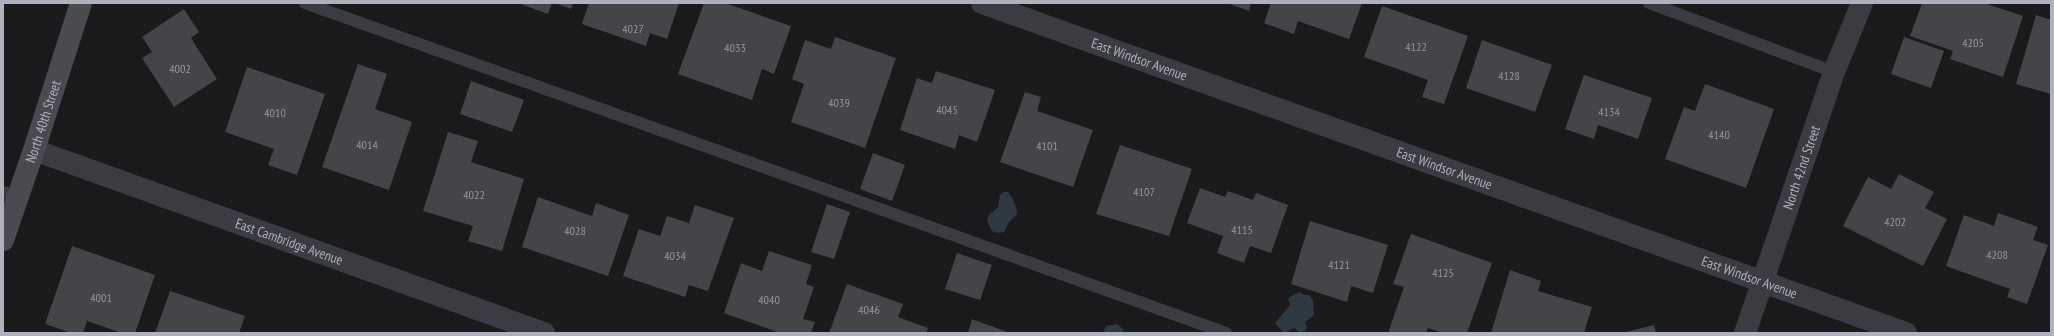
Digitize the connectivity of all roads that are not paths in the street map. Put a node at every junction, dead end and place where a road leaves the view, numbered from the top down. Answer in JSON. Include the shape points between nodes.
{"nodes":[{"id":1,"x":81,"y":3,"type":"edge"},
{"id":2,"x":306,"y":3,"type":"edge"},
{"id":3,"x":982,"y":3,"type":"edge"},
{"id":4,"x":1649,"y":3,"type":"edge"},
{"id":5,"x":1862,"y":3,"type":"edge"},
{"id":6,"x":1834,"y":72,"type":"junction"},
{"id":7,"x":34,"y":150,"type":"junction"},
{"id":8,"x":10,"y":194,"type":"edge"},
{"id":9,"x":3,"y":240,"type":"edge"},
{"id":10,"x":1761,"y":282,"type":"junction"},
{"id":11,"x":544,"y":333,"type":"edge"},
{"id":12,"x":1226,"y":333,"type":"edge"},
{"id":13,"x":1745,"y":333,"type":"edge"},
{"id":14,"x":1906,"y":333,"type":"edge"}],
"edges":[{"from":1,"to":7,"type":"main road","name":"North 40th Street"},
{"from":2,"to":12,"type":"lane"},
{"from":3,"to":10,"type":"street","name":"East Windsor Avenue"},
{"from":4,"to":6,"type":"lane"},
{"from":5,"to":6,"type":"street","name":"North 42nd Street"},
{"from":6,"to":10,"type":"street","name":"North 42nd Street"},
{"from":7,"to":8,"type":"main road","name":"North 40th Street"},
{"from":7,"to":11,"type":"street","name":"East Cambridge Avenue"},
{"from":8,"to":9,"type":"main road","name":"North 40th Street"},
{"from":10,"to":13,"type":"street","name":"North 42nd Street"},
{"from":10,"to":14,"type":"street","name":"East Windsor Avenue"}]}
